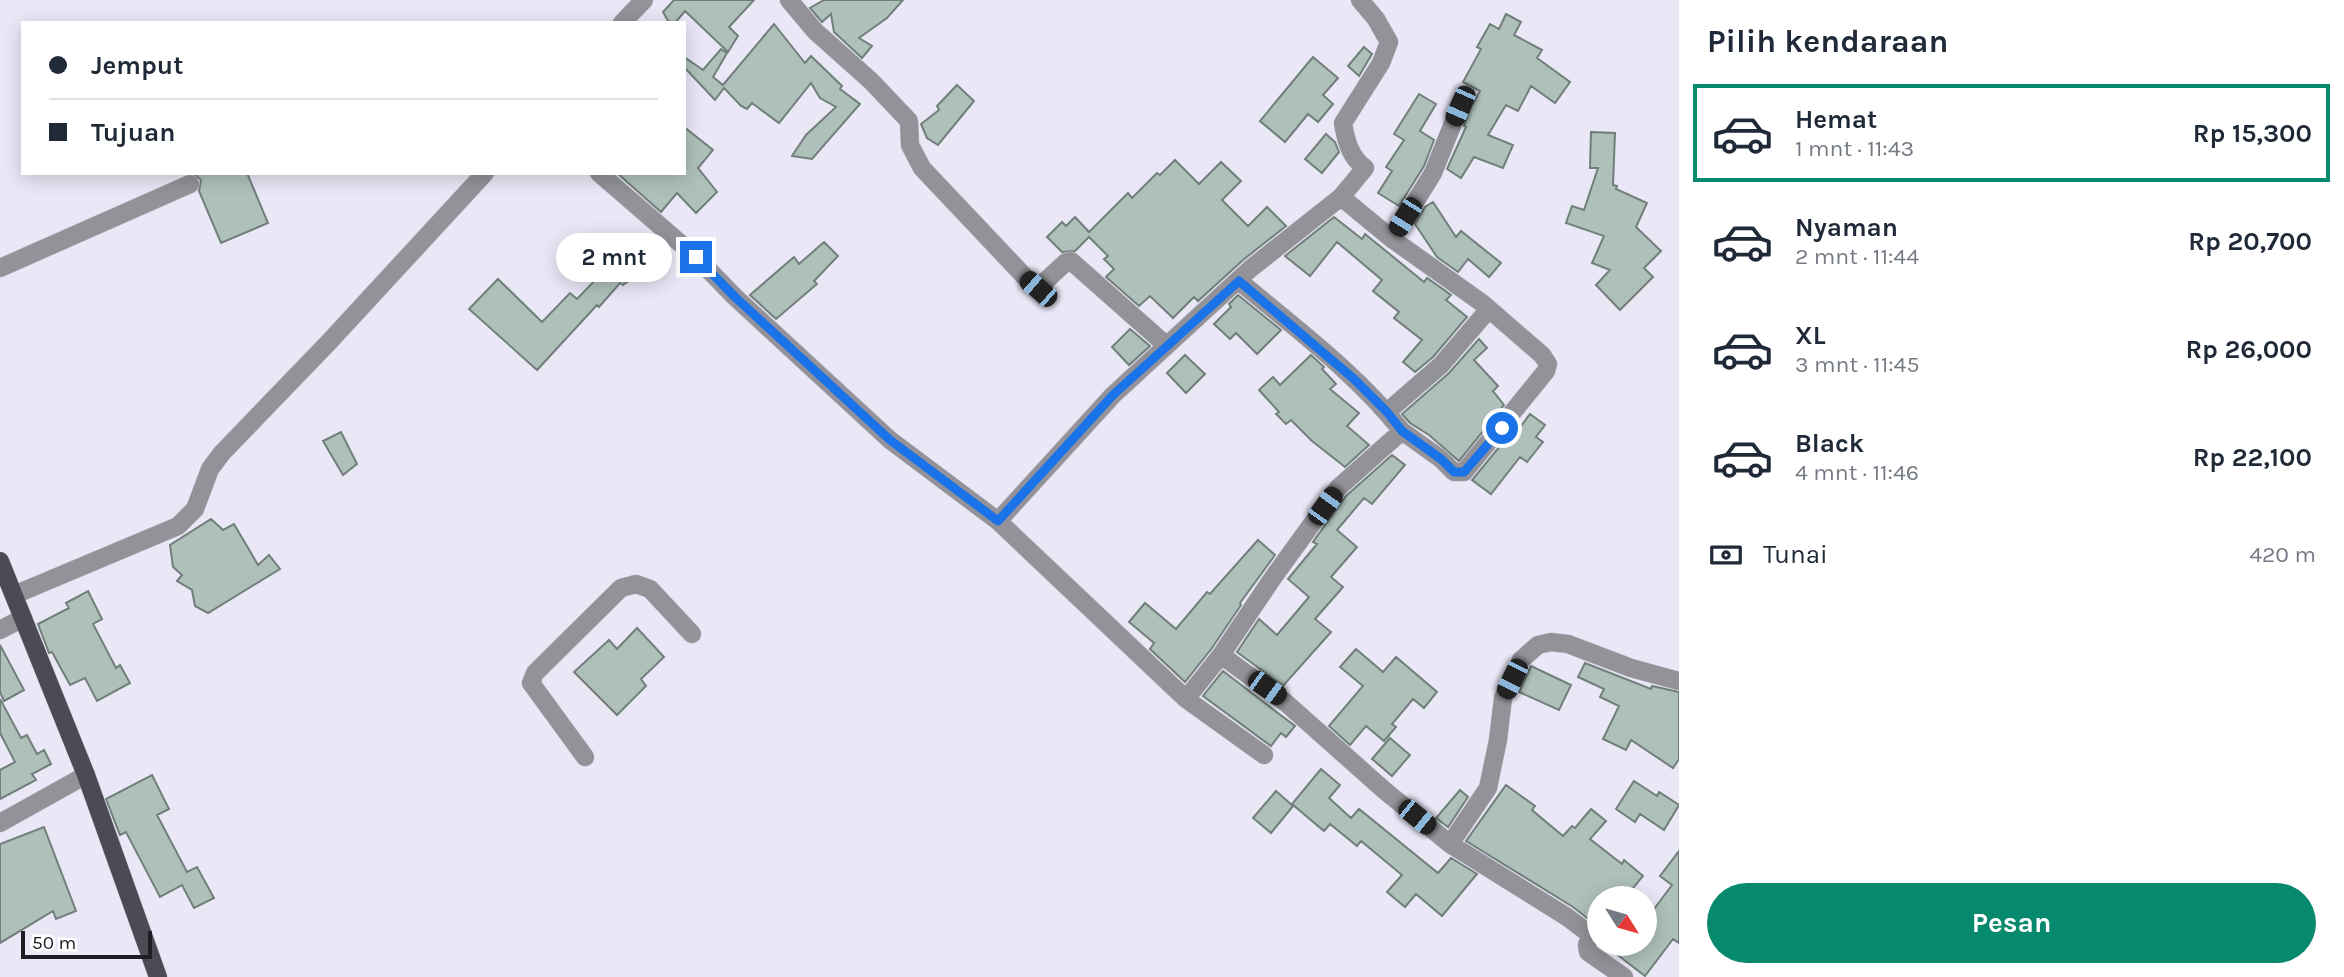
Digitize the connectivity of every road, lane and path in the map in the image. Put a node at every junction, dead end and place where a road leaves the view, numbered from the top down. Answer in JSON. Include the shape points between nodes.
{"nodes":[{"id":1,"x":644,"y":0,"type":"edge"},
{"id":2,"x":789,"y":0,"type":"edge"},
{"id":3,"x":1360,"y":0,"type":"edge"},
{"id":4,"x":624,"y":21,"type":"edge"},
{"id":5,"x":1460,"y":106,"type":"dead end"},
{"id":6,"x":483,"y":175,"type":"edge"},
{"id":7,"x":601,"y":175,"type":"edge"},
{"id":8,"x":190,"y":184,"type":"dead end"},
{"id":9,"x":1342,"y":197,"type":"junction"},
{"id":10,"x":1392,"y":239,"type":"junction"},
{"id":11,"x":0,"y":268,"type":"edge"},
{"id":12,"x":1239,"y":281,"type":"junction"},
{"id":13,"x":1489,"y":309,"type":"junction"},
{"id":14,"x":1166,"y":345,"type":"junction"},
{"id":15,"x":1387,"y":412,"type":"junction"},
{"id":16,"x":1402,"y":431,"type":"junction"},
{"id":17,"x":998,"y":521,"type":"junction"},
{"id":18,"x":0,"y":561,"type":"edge"},
{"id":19,"x":14,"y":595,"type":"junction"},
{"id":20,"x":23,"y":618,"type":"junction"},
{"id":21,"x":0,"y":630,"type":"edge"},
{"id":22,"x":692,"y":634,"type":"dead end"},
{"id":23,"x":1221,"y":655,"type":"junction"},
{"id":24,"x":1679,"y":681,"type":"edge"},
{"id":25,"x":1186,"y":699,"type":"junction"},
{"id":26,"x":1264,"y":755,"type":"dead end"},
{"id":27,"x":585,"y":757,"type":"dead end"},
{"id":28,"x":86,"y":775,"type":"junction"},
{"id":29,"x":0,"y":823,"type":"edge"},
{"id":30,"x":1450,"y":844,"type":"junction"},
{"id":31,"x":1587,"y":927,"type":"edge"},
{"id":32,"x":1595,"y":956,"type":"edge"},
{"id":33,"x":158,"y":977,"type":"edge"},
{"id":34,"x":1624,"y":977,"type":"edge"}],
"edges":[{"from":1,"to":4,"type":"street"},
{"from":2,"to":14,"type":"street","via":[[909,121],[910,145],[922,167],[1038,289],[1071,261]]},
{"from":3,"to":9,"type":"street","via":[[1389,42],[1343,123],[1351,153],[1365,168]]},
{"from":5,"to":10,"type":"street","via":[[1433,173]]},
{"from":6,"to":19,"type":"street","via":[[222,453],[195,509],[178,526]]},
{"from":7,"to":17,"type":"street","via":[[696,257],[890,440]]},
{"from":8,"to":11,"type":"street"},
{"from":9,"to":10,"type":"street"},
{"from":9,"to":12,"type":"street"},
{"from":10,"to":13,"type":"street"},
{"from":12,"to":14,"type":"street"},
{"from":12,"to":15,"type":"street"},
{"from":13,"to":15,"type":"street","via":[[1441,365]]},
{"from":13,"to":16,"type":"street","via":[[1542,355],[1548,364],[1546,371],[1464,472],[1454,472]]},
{"from":14,"to":17,"type":"street","via":[[1082,426]]},
{"from":15,"to":16,"type":"street"},
{"from":16,"to":23,"type":"street","via":[[1338,488]]},
{"from":17,"to":25,"type":"street"},
{"from":18,"to":19,"type":"main road"},
{"from":19,"to":20,"type":"main road"},
{"from":20,"to":21,"type":"street"},
{"from":20,"to":28,"type":"main road"},
{"from":22,"to":27,"type":"street","via":[[650,589],[636,584],[621,588],[532,678],[531,683]]},
{"from":23,"to":25,"type":"street"},
{"from":23,"to":30,"type":"street","via":[[1286,702]]},
{"from":24,"to":30,"type":"street","via":[[1568,644],[1538,645],[1521,660],[1503,698],[1488,788]]},
{"from":25,"to":26,"type":"street"},
{"from":28,"to":29,"type":"street"},
{"from":28,"to":33,"type":"main road"},
{"from":30,"to":31,"type":"street"},
{"from":32,"to":34,"type":"street"}]}
